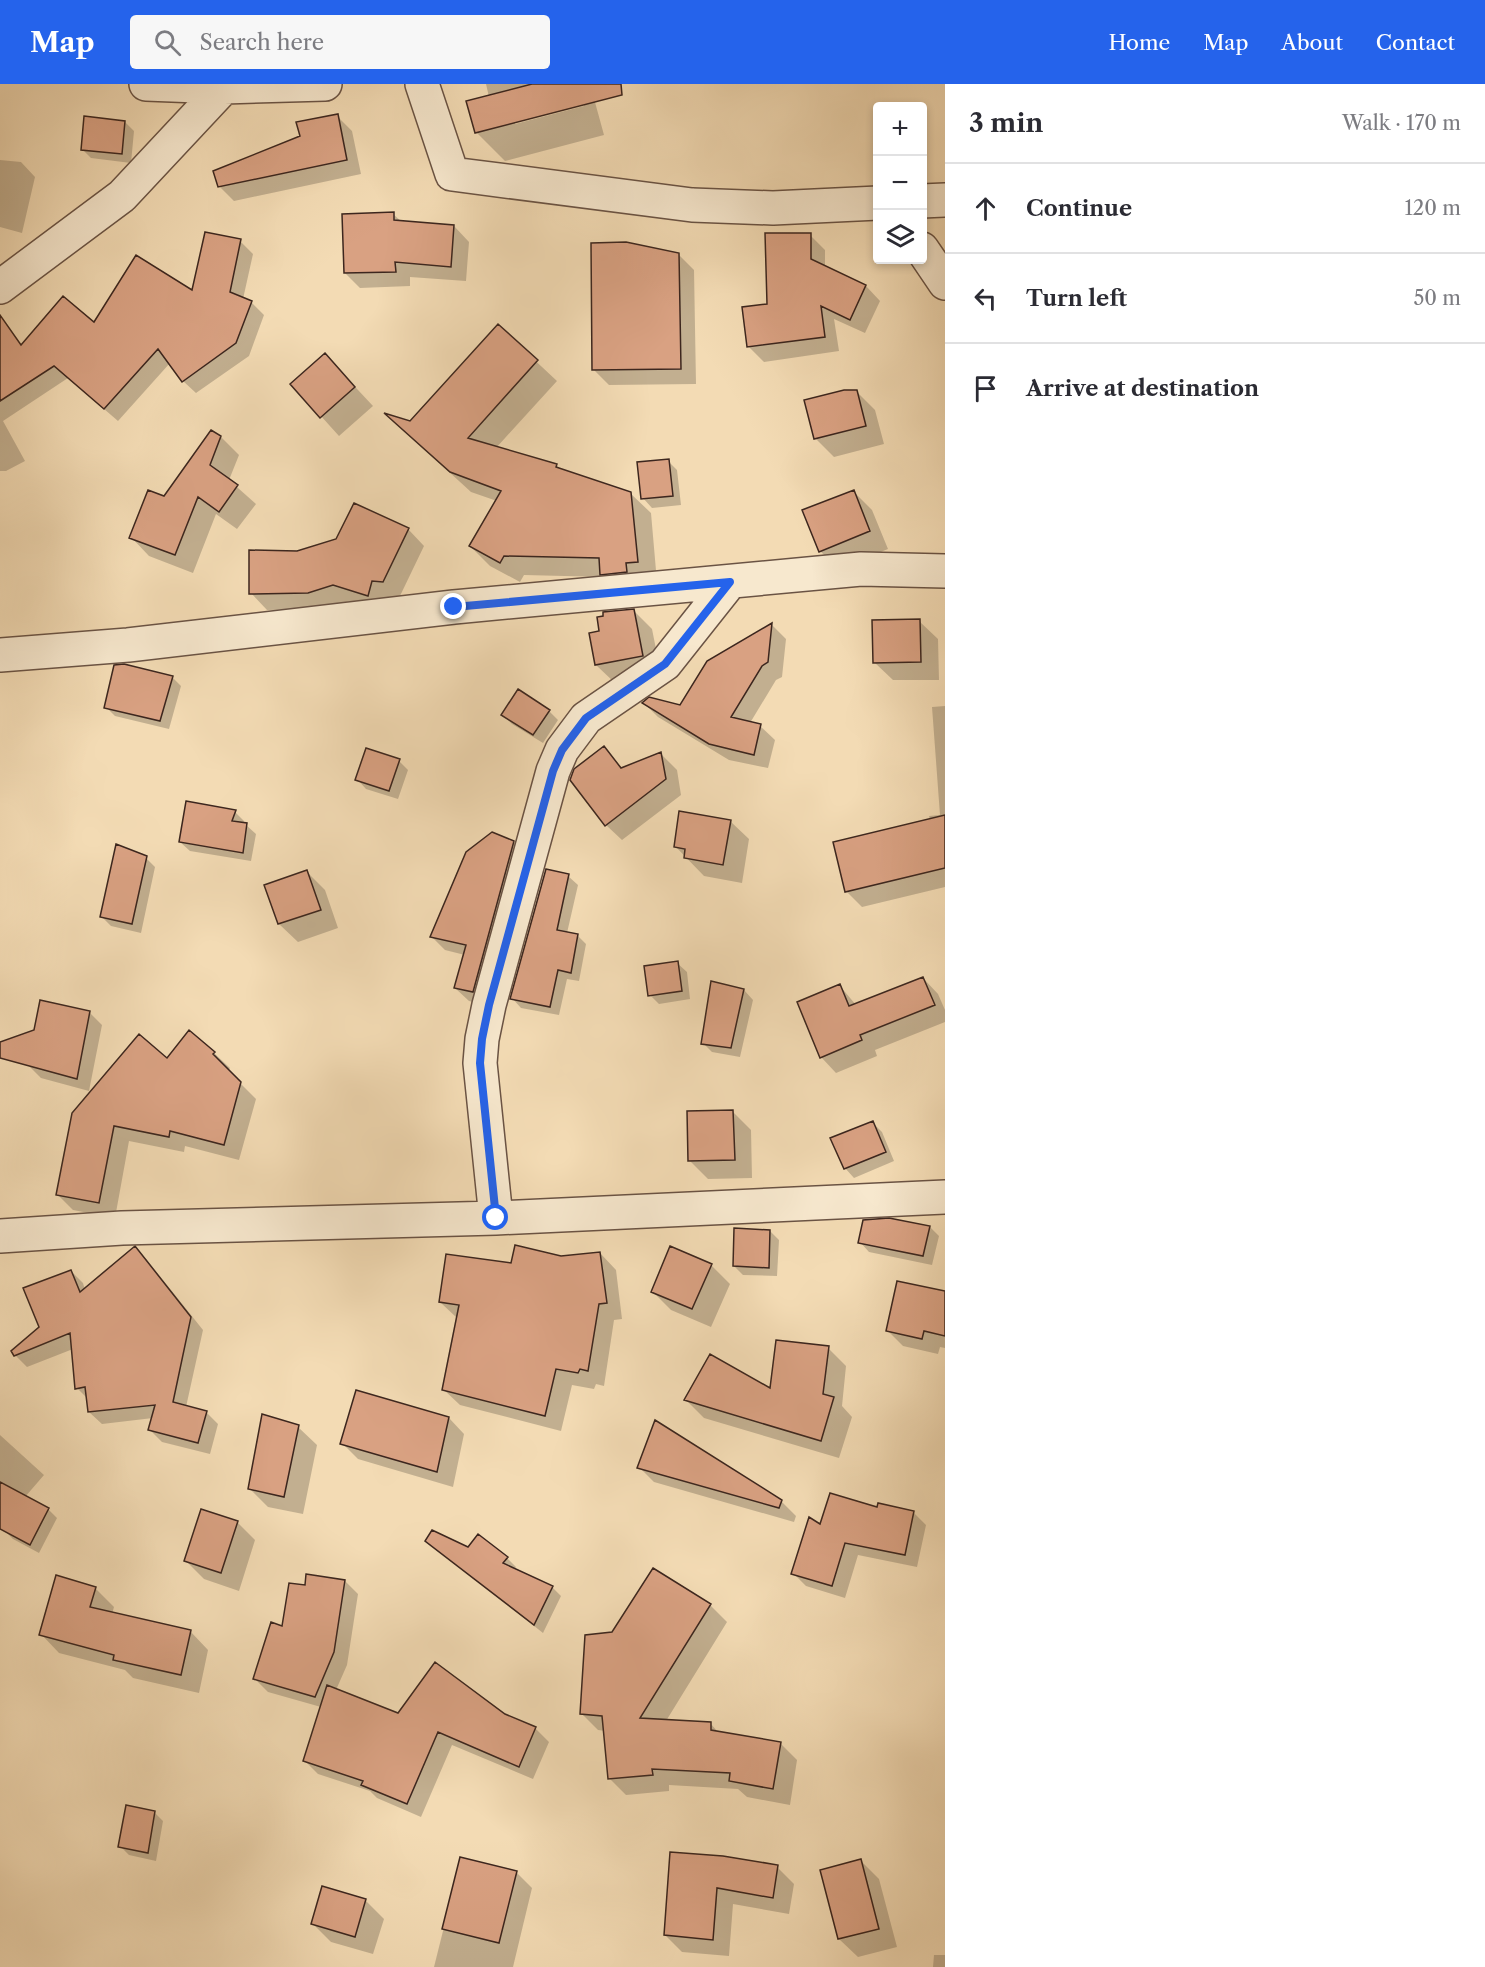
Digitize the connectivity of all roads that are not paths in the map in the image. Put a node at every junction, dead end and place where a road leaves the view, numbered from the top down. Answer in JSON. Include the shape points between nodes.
{"nodes":[{"id":1,"x":146,"y":84,"type":"edge"},
{"id":2,"x":325,"y":84,"type":"edge"},
{"id":3,"x":422,"y":84,"type":"edge"},
{"id":4,"x":224,"y":87,"type":"junction"},
{"id":5,"x":945,"y":200,"type":"edge"},
{"id":6,"x":927,"y":201,"type":"edge"},
{"id":7,"x":873,"y":203,"type":"edge"},
{"id":8,"x":927,"y":256,"type":"edge"},
{"id":9,"x":945,"y":283,"type":"edge"},
{"id":10,"x":0,"y":287,"type":"edge"},
{"id":11,"x":945,"y":571,"type":"edge"},
{"id":12,"x":730,"y":582,"type":"junction"},
{"id":13,"x":0,"y":655,"type":"edge"},
{"id":14,"x":945,"y":1197,"type":"edge"},
{"id":15,"x":496,"y":1218,"type":"junction"},
{"id":16,"x":0,"y":1236,"type":"edge"}],
"edges":[{"from":1,"to":4,"type":"street"},
{"from":2,"to":4,"type":"street"},
{"from":3,"to":7,"type":"street","via":[[452,174],[692,205],[773,208]]},
{"from":4,"to":10,"type":"street","via":[[122,196]]},
{"from":5,"to":6,"type":"street"},
{"from":8,"to":9,"type":"street"},
{"from":11,"to":12,"type":"street","via":[[861,569]]},
{"from":12,"to":13,"type":"street"},
{"from":12,"to":15,"type":"street","via":[[665,664],[586,718],[562,750],[553,771],[482,1039],[480,1063]]},
{"from":14,"to":15,"type":"street"},
{"from":15,"to":16,"type":"street","via":[[134,1228]]}]}
